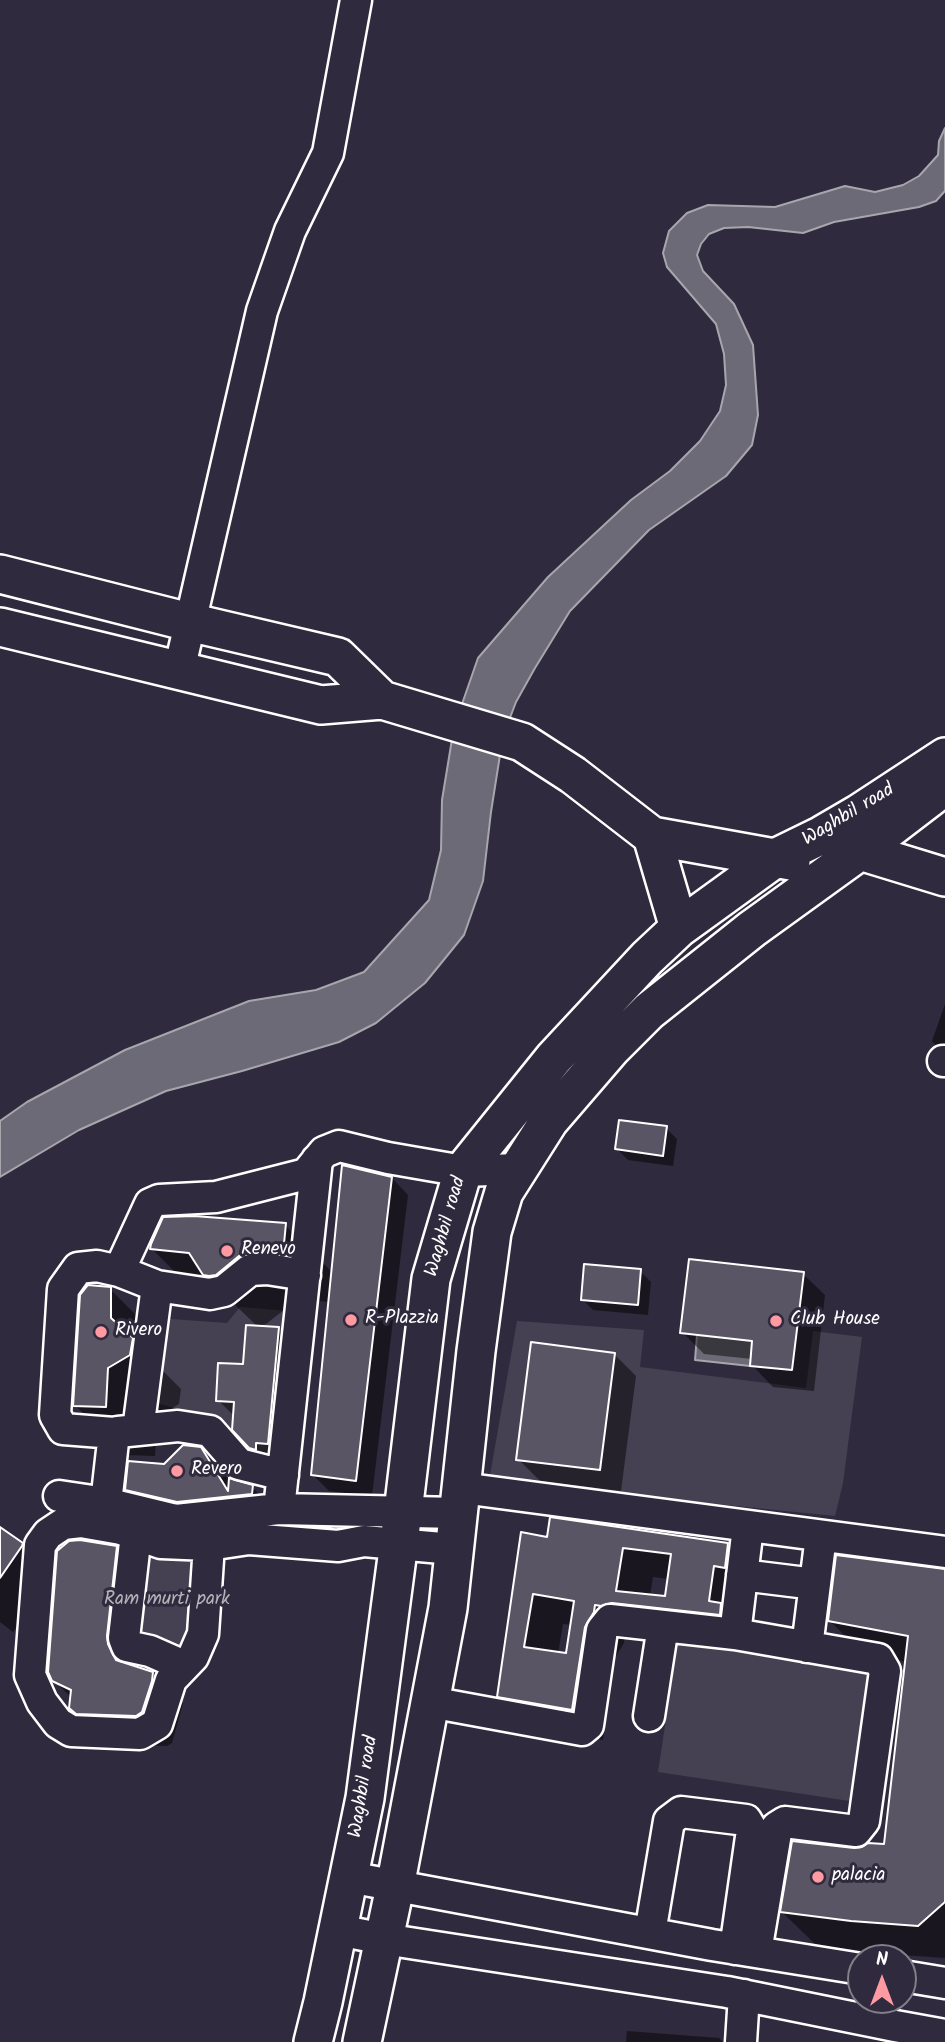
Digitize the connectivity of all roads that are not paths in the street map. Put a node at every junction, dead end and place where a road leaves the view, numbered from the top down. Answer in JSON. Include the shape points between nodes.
{"nodes":[{"id":1,"x":355,"y":0,"type":"edge"},
{"id":2,"x":0,"y":574,"type":"edge"},
{"id":3,"x":190,"y":622,"type":"junction"},
{"id":4,"x":0,"y":626,"type":"edge"},
{"id":5,"x":179,"y":671,"type":"junction"},
{"id":6,"x":382,"y":701,"type":"junction"},
{"id":7,"x":942,"y":773,"type":"edge"},
{"id":8,"x":652,"y":836,"type":"junction"},
{"id":9,"x":777,"y":857,"type":"junction"},
{"id":10,"x":847,"y":861,"type":"junction"},
{"id":11,"x":945,"y":877,"type":"edge"},
{"id":12,"x":672,"y":935,"type":"junction"},
{"id":13,"x":692,"y":976,"type":"junction"},
{"id":14,"x":317,"y":1160,"type":"junction"},
{"id":15,"x":519,"y":1168,"type":"junction"},
{"id":16,"x":463,"y":1171,"type":"junction"},
{"id":17,"x":119,"y":1271,"type":"junction"},
{"id":18,"x":305,"y":1275,"type":"junction"},
{"id":19,"x":157,"y":1286,"type":"junction"},
{"id":20,"x":126,"y":1431,"type":"junction"},
{"id":21,"x":283,"y":1475,"type":"junction"},
{"id":22,"x":59,"y":1496,"type":"dead end"},
{"id":23,"x":459,"y":1500,"type":"junction"},
{"id":24,"x":106,"y":1503,"type":"junction"},
{"id":25,"x":279,"y":1509,"type":"junction"},
{"id":26,"x":748,"y":1527,"type":"junction"},
{"id":27,"x":401,"y":1528,"type":"junction"},
{"id":28,"x":136,"y":1534,"type":"junction"},
{"id":29,"x":821,"y":1536,"type":"junction"},
{"id":30,"x":209,"y":1545,"type":"junction"},
{"id":31,"x":453,"y":1549,"type":"junction"},
{"id":32,"x":945,"y":1552,"type":"edge"},
{"id":33,"x":742,"y":1575,"type":"junction"},
{"id":34,"x":815,"y":1584,"type":"junction"},
{"id":35,"x":663,"y":1626,"type":"junction"},
{"id":36,"x":735,"y":1634,"type":"junction"},
{"id":37,"x":807,"y":1647,"type":"junction"},
{"id":38,"x":184,"y":1666,"type":"junction"},
{"id":39,"x":430,"y":1702,"type":"junction"},
{"id":40,"x":649,"y":1716,"type":"dead end"},
{"id":41,"x":365,"y":1798,"type":"junction"},
{"id":42,"x":410,"y":1806,"type":"junction"},
{"id":43,"x":349,"y":1877,"type":"junction"},
{"id":44,"x":395,"y":1887,"type":"junction"},
{"id":45,"x":612,"y":1926,"type":"junction"},
{"id":46,"x":338,"y":1930,"type":"junction"},
{"id":47,"x":650,"y":1933,"type":"junction"},
{"id":48,"x":384,"y":1939,"type":"junction"},
{"id":49,"x":734,"y":1948,"type":"junction"},
{"id":50,"x":847,"y":1967,"type":"edge"},
{"id":51,"x":605,"y":1973,"type":"junction"},
{"id":52,"x":917,"y":1978,"type":"edge"},
{"id":53,"x":945,"y":1983,"type":"edge"},
{"id":54,"x":706,"y":1989,"type":"junction"},
{"id":55,"x":744,"y":1995,"type":"junction"},
{"id":56,"x":838,"y":2028,"type":"edge"},
{"id":57,"x":892,"y":2034,"type":"edge"},
{"id":58,"x":945,"y":2035,"type":"edge"},
{"id":59,"x":313,"y":2042,"type":"edge"},
{"id":60,"x":362,"y":2042,"type":"edge"},
{"id":61,"x":741,"y":2042,"type":"edge"}],
"edges":[{"from":1,"to":3,"type":"street","via":[[328,153],[290,231],[262,312]]},
{"from":2,"to":3,"type":"main road"},
{"from":3,"to":5,"type":"street"},
{"from":3,"to":6,"type":"main road","via":[[338,657]]},
{"from":4,"to":5,"type":"main road"},
{"from":5,"to":6,"type":"main road","via":[[321,705]]},
{"from":6,"to":8,"type":"main road","via":[[522,741]]},
{"from":7,"to":9,"type":"main road","name":"Waghbil road"},
{"from":7,"to":10,"type":"main road","name":"Waghbil road"},
{"from":8,"to":9,"type":"main road"},
{"from":8,"to":12,"type":"main road"},
{"from":9,"to":10,"type":"main road"},
{"from":9,"to":12,"type":"main road","name":"Waghbil road"},
{"from":10,"to":11,"type":"main road"},
{"from":10,"to":13,"type":"main road","name":"Waghbil road"},
{"from":12,"to":13,"type":"main road"},
{"from":12,"to":16,"type":"main road","name":"Waghbil road","via":[[554,1058]]},
{"from":13,"to":15,"type":"main road","name":"Waghbil road","via":[[611,1049],[549,1121]]},
{"from":14,"to":16,"type":"street","via":[[340,1146]]},
{"from":14,"to":17,"type":"street","via":[[306,1174],[216,1197],[159,1199],[150,1204]]},
{"from":14,"to":18,"type":"street"},
{"from":15,"to":16,"type":"street"},
{"from":15,"to":23,"type":"main road","name":"Waghbil road","via":[[504,1192],[492,1232]]},
{"from":16,"to":27,"type":"main road","name":"Waghbil road","via":[[431,1279]]},
{"from":17,"to":19,"type":"street"},
{"from":17,"to":20,"type":"street","via":[[78,1268],[63,1289],[55,1415],[63,1429]]},
{"from":18,"to":19,"type":"street","via":[[250,1270],[224,1291],[210,1294]]},
{"from":18,"to":21,"type":"street"},
{"from":19,"to":20,"type":"street"},
{"from":20,"to":21,"type":"street","via":[[178,1426],[210,1432],[239,1464]]},
{"from":20,"to":24,"type":"street"},
{"from":21,"to":25,"type":"street"},
{"from":22,"to":24,"type":"street"},
{"from":23,"to":26,"type":"street"},
{"from":23,"to":27,"type":"street"},
{"from":23,"to":31,"type":"main road","name":"Waghbil road"},
{"from":24,"to":25,"type":"street","via":[[176,1520]]},
{"from":25,"to":27,"type":"street"},
{"from":26,"to":29,"type":"street"},
{"from":26,"to":33,"type":"street"},
{"from":27,"to":30,"type":"street","via":[[338,1546],[249,1539]]},
{"from":27,"to":31,"type":"street"},
{"from":27,"to":41,"type":"main road","name":"Waghbil road"},
{"from":28,"to":30,"type":"street","via":[[161,1543]]},
{"from":28,"to":38,"type":"street","via":[[124,1638],[127,1646]]},
{"from":28,"to":38,"type":"street","via":[[81,1522],[63,1524],[48,1534],[40,1545],[30,1675],[50,1713],[71,1731],[140,1734],[157,1724],[171,1680]]},
{"from":29,"to":32,"type":"street"},
{"from":29,"to":34,"type":"street"},
{"from":30,"to":38,"type":"street","via":[[203,1633],[194,1657]]},
{"from":31,"to":39,"type":"main road","name":"Waghbil road"},
{"from":33,"to":34,"type":"street"},
{"from":33,"to":36,"type":"street"},
{"from":34,"to":37,"type":"street"},
{"from":35,"to":36,"type":"street"},
{"from":35,"to":39,"type":"street","via":[[610,1620],[602,1630],[588,1725],[582,1730]]},
{"from":35,"to":40,"type":"street"},
{"from":36,"to":37,"type":"street"},
{"from":37,"to":49,"type":"street","via":[[878,1659],[886,1671],[864,1821],[856,1831],[785,1822],[777,1827]]},
{"from":39,"to":42,"type":"main road","name":"Waghbil road"},
{"from":41,"to":42,"type":"main road"},
{"from":41,"to":43,"type":"main road","name":"Waghbil road"},
{"from":42,"to":44,"type":"main road","name":"Waghbil road"},
{"from":43,"to":44,"type":"street"},
{"from":43,"to":46,"type":"main road","name":"Waghbil road"},
{"from":44,"to":45,"type":"street"},
{"from":44,"to":48,"type":"main road","name":"Waghbil road"},
{"from":45,"to":47,"type":"street"},
{"from":45,"to":51,"type":"street"},
{"from":46,"to":48,"type":"street"},
{"from":46,"to":59,"type":"main road","name":"Waghbil road"},
{"from":47,"to":49,"type":"street"},
{"from":47,"to":49,"type":"street","via":[[669,1821],[681,1812],[746,1820],[752,1830]]},
{"from":48,"to":51,"type":"street"},
{"from":48,"to":60,"type":"main road","name":"Waghbil road"},
{"from":49,"to":50,"type":"street"},
{"from":49,"to":54,"type":"street"},
{"from":51,"to":54,"type":"street"},
{"from":52,"to":53,"type":"street"},
{"from":54,"to":55,"type":"street"},
{"from":55,"to":56,"type":"street"},
{"from":55,"to":61,"type":"street"},
{"from":56,"to":57,"type":"street"},
{"from":57,"to":58,"type":"street"}]}
